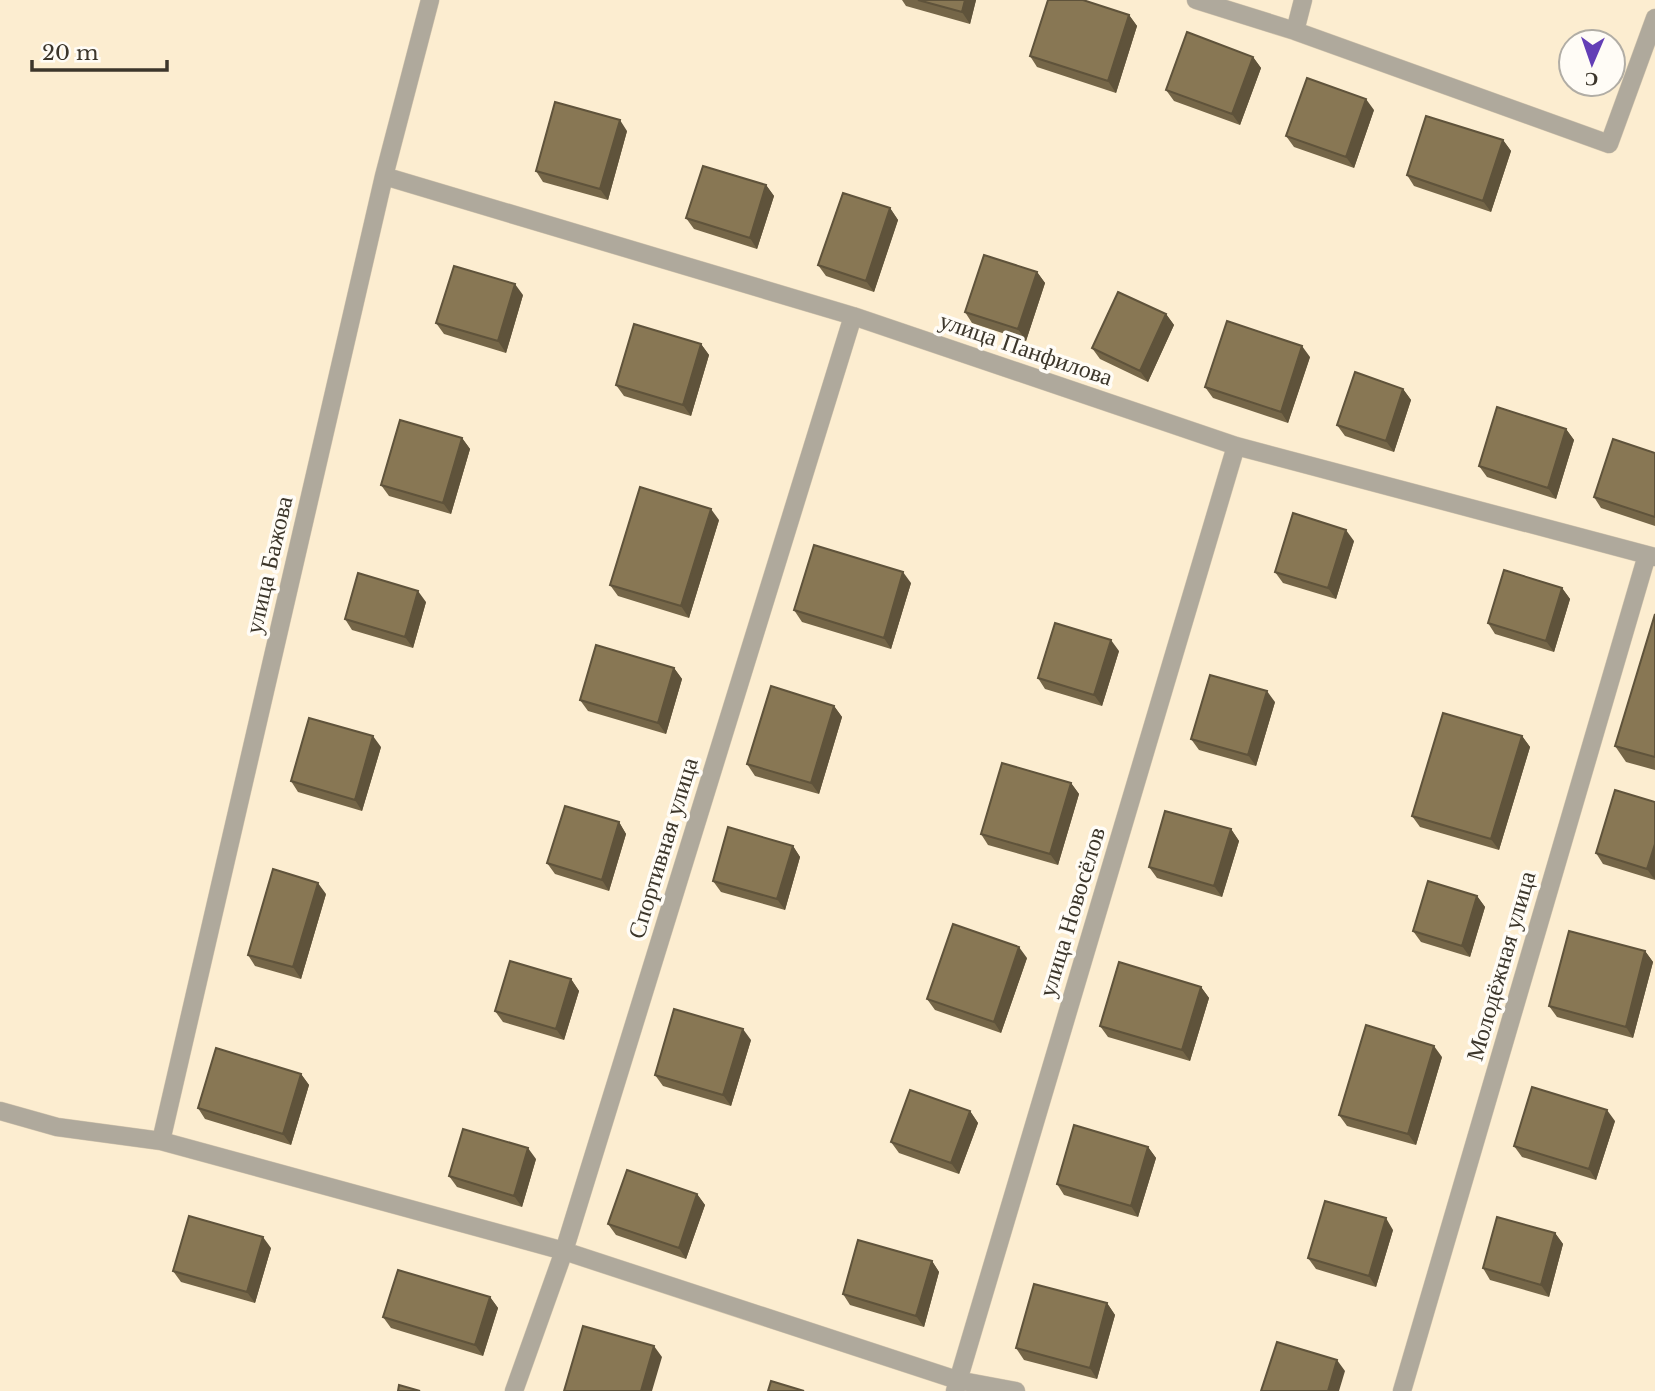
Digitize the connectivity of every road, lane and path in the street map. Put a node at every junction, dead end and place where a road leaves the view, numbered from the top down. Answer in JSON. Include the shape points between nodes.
{"nodes":[{"id":1,"x":430,"y":0,"type":"edge"},
{"id":2,"x":1196,"y":0,"type":"edge"},
{"id":3,"x":1303,"y":0,"type":"edge"},
{"id":4,"x":1655,"y":18,"type":"edge"},
{"id":5,"x":1294,"y":31,"type":"junction"},
{"id":6,"x":384,"y":176,"type":"junction"},
{"id":7,"x":853,"y":317,"type":"junction"},
{"id":8,"x":1236,"y":446,"type":"junction"},
{"id":9,"x":1651,"y":556,"type":"edge"},
{"id":10,"x":0,"y":1111,"type":"edge"},
{"id":11,"x":161,"y":1141,"type":"junction"},
{"id":12,"x":564,"y":1251,"type":"junction"},
{"id":13,"x":956,"y":1386,"type":"edge"},
{"id":14,"x":514,"y":1391,"type":"edge"},
{"id":15,"x":1016,"y":1391,"type":"edge"},
{"id":16,"x":1402,"y":1391,"type":"edge"}],
"edges":[{"from":1,"to":6,"type":"street","name":"улица Бажова"},
{"from":2,"to":5,"type":"street"},
{"from":3,"to":5,"type":"street"},
{"from":4,"to":5,"type":"street","via":[[1609,144]]},
{"from":6,"to":7,"type":"street","name":"улица Панфилова"},
{"from":6,"to":11,"type":"street","name":"улица Бажова"},
{"from":7,"to":8,"type":"street","name":"улица Панфилова"},
{"from":7,"to":12,"type":"street","name":"Спортивная улица"},
{"from":8,"to":9,"type":"street","name":"улица Панфилова"},
{"from":8,"to":13,"type":"street","name":"улица Новосёлов"},
{"from":9,"to":16,"type":"street","name":"Молодёжная улица"},
{"from":10,"to":11,"type":"street","via":[[57,1127]]},
{"from":11,"to":12,"type":"street"},
{"from":12,"to":13,"type":"street"},
{"from":12,"to":14,"type":"street","name":"Спортивная улица"},
{"from":13,"to":15,"type":"street"}]}
